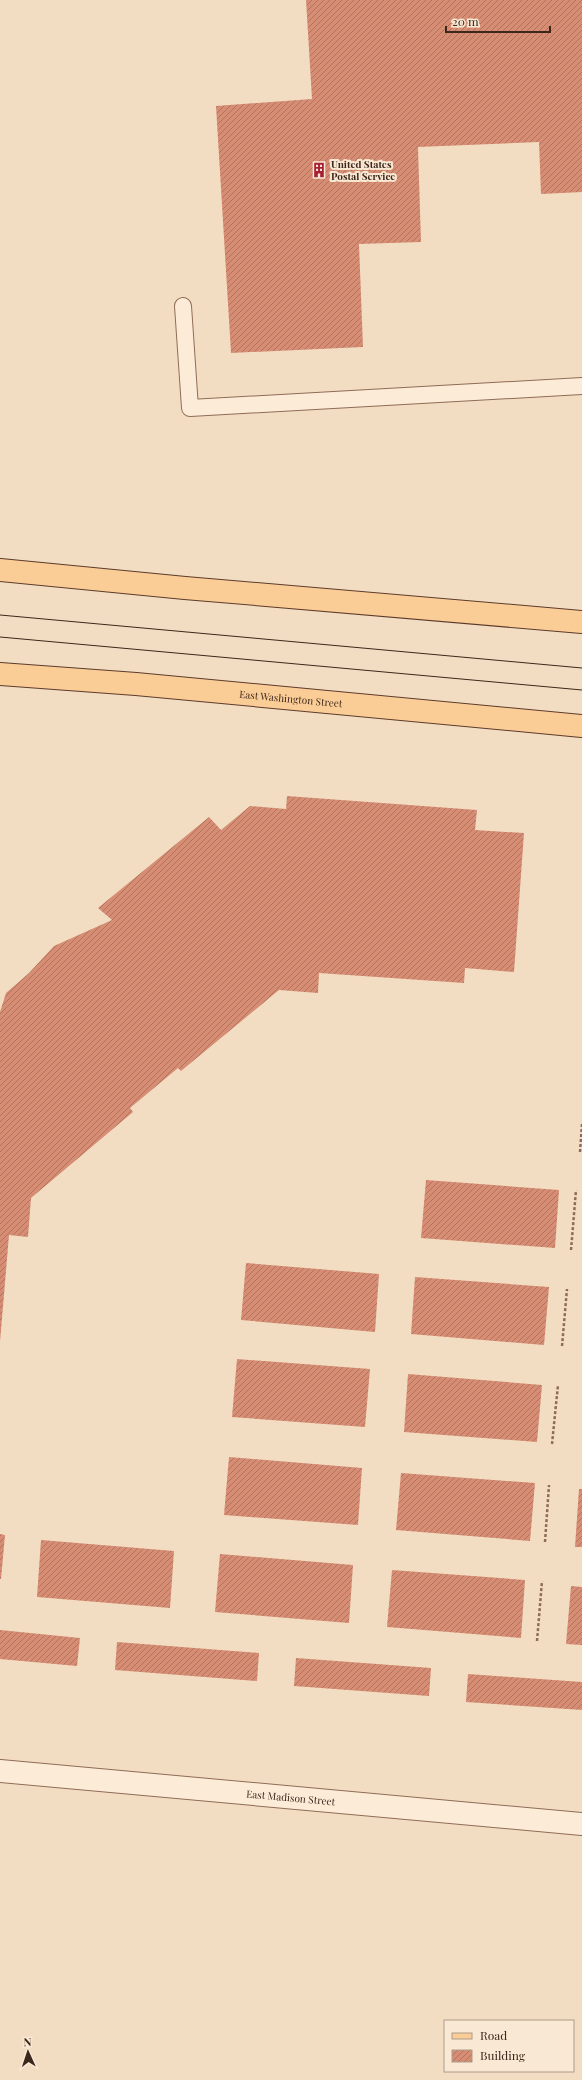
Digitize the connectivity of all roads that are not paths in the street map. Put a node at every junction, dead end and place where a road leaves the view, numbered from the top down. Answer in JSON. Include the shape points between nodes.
{"nodes":[{"id":1,"x":183,"y":306,"type":"dead end"},
{"id":2,"x":582,"y":386,"type":"edge"},
{"id":3,"x":0,"y":570,"type":"edge"},
{"id":4,"x":582,"y":622,"type":"edge"},
{"id":5,"x":0,"y":674,"type":"edge"},
{"id":6,"x":582,"y":726,"type":"edge"},
{"id":7,"x":0,"y":1772,"type":"edge"},
{"id":8,"x":582,"y":1824,"type":"edge"}],
"edges":[{"from":1,"to":2,"type":"lane","via":[[190,408]]},
{"from":3,"to":4,"type":"main road"},
{"from":5,"to":6,"type":"main road","name":"East Washington Street","via":[[152,685]]},
{"from":7,"to":8,"type":"street","name":"East Madison Street"}]}
